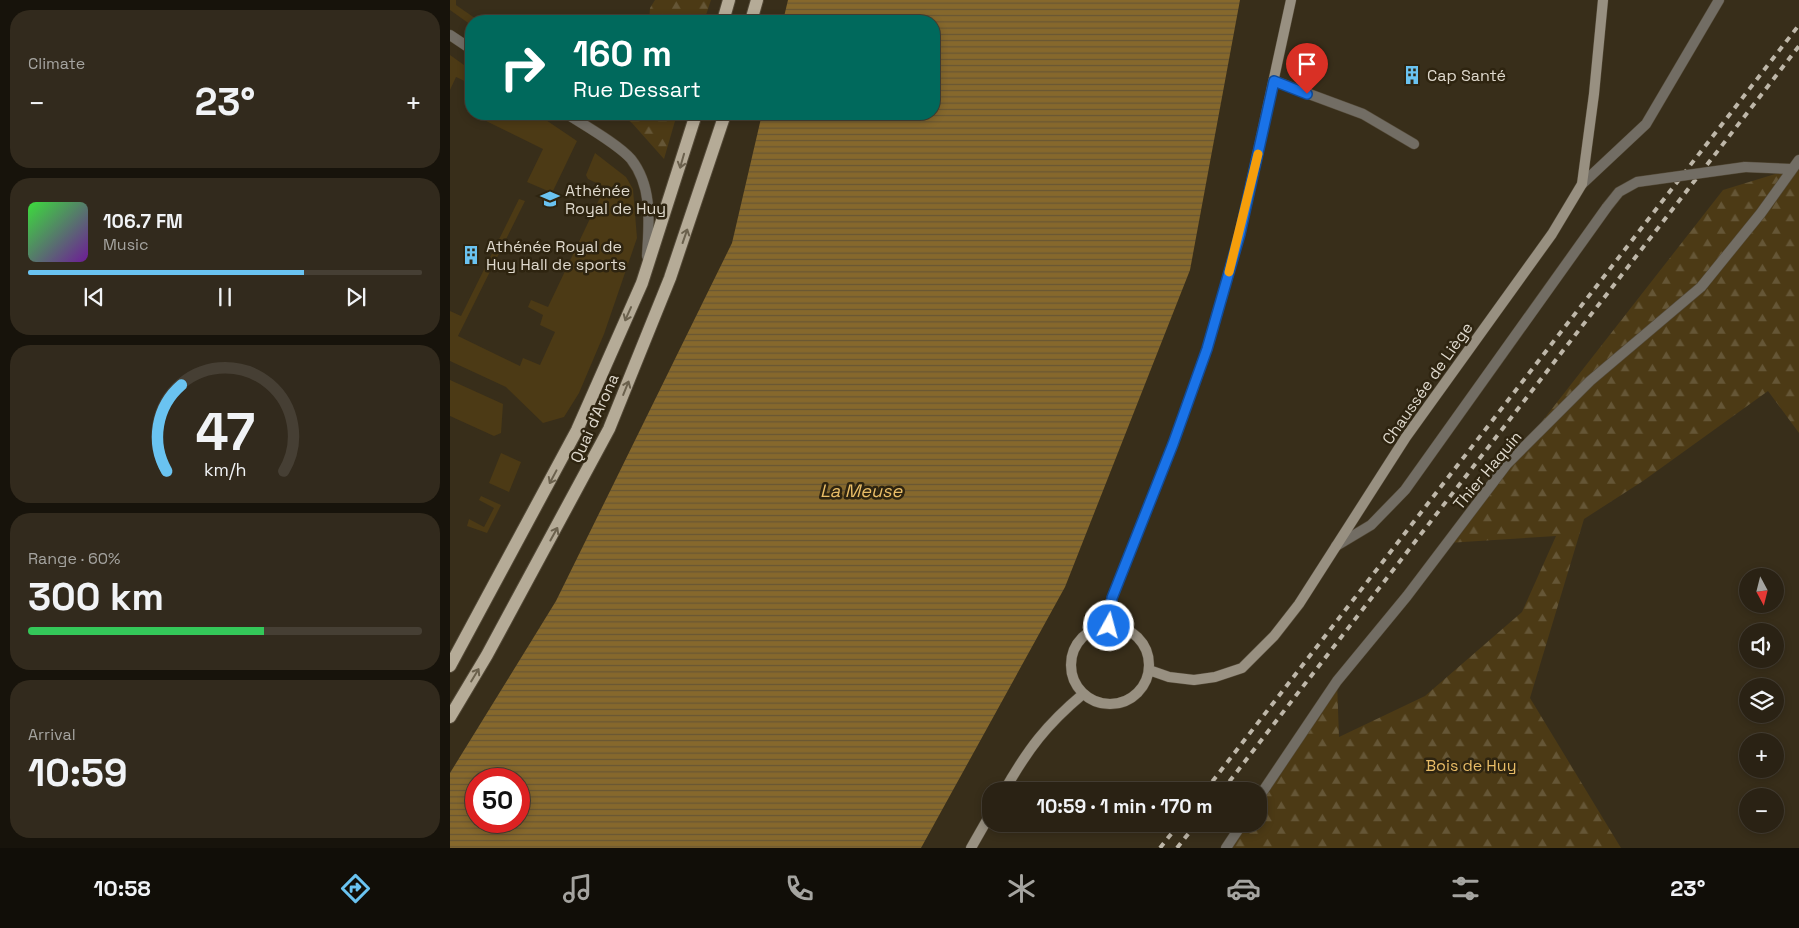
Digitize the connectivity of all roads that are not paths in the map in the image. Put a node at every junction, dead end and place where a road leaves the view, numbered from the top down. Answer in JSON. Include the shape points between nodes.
{"nodes":[{"id":1,"x":729,"y":0,"type":"edge"},
{"id":2,"x":757,"y":0,"type":"edge"},
{"id":3,"x":1290,"y":0,"type":"edge"},
{"id":4,"x":1602,"y":0,"type":"edge"},
{"id":5,"x":1719,"y":0,"type":"edge"},
{"id":6,"x":725,"y":15,"type":"edge"},
{"id":7,"x":753,"y":15,"type":"edge"},
{"id":8,"x":450,"y":34,"type":"edge"},
{"id":9,"x":465,"y":45,"type":"edge"},
{"id":10,"x":1274,"y":81,"type":"junction"},
{"id":11,"x":575,"y":120,"type":"edge"},
{"id":12,"x":694,"y":120,"type":"edge"},
{"id":13,"x":722,"y":120,"type":"edge"},
{"id":14,"x":1414,"y":144,"type":"dead end"},
{"id":15,"x":1799,"y":160,"type":"edge"},
{"id":16,"x":1791,"y":169,"type":"junction"},
{"id":17,"x":1582,"y":184,"type":"junction"},
{"id":18,"x":646,"y":268,"type":"junction"},
{"id":19,"x":1336,"y":546,"type":"junction"},
{"id":20,"x":1109,"y":626,"type":"junction"},
{"id":21,"x":450,"y":666,"type":"edge"},
{"id":22,"x":1149,"y":670,"type":"junction"},
{"id":23,"x":1083,"y":694,"type":"junction"},
{"id":24,"x":450,"y":717,"type":"edge"},
{"id":25,"x":1009,"y":782,"type":"edge"},
{"id":26,"x":1267,"y":785,"type":"edge"},
{"id":27,"x":982,"y":829,"type":"edge"},
{"id":28,"x":1237,"y":832,"type":"edge"},
{"id":29,"x":971,"y":848,"type":"edge"},
{"id":30,"x":1226,"y":848,"type":"edge"}],
"edges":[{"from":1,"to":6,"type":"main road"},
{"from":2,"to":7,"type":"main road"},
{"from":3,"to":10,"type":"main road"},
{"from":4,"to":17,"type":"main road","name":"Chaussée de Liège"},
{"from":5,"to":17,"type":"street","via":[[1646,124]]},
{"from":8,"to":9,"type":"street"},
{"from":10,"to":14,"type":"street","via":[[1363,114]]},
{"from":10,"to":20,"type":"main road","via":[[1240,234],[1207,349],[1112,598]]},
{"from":11,"to":18,"type":"street","via":[[630,159],[644,184],[650,211]]},
{"from":12,"to":18,"type":"main road","name":"Quai d'Arona","one_way":true},
{"from":24,"to":13,"type":"main road","name":"Quai d'Arona","one_way":true,"via":[[609,429],[670,278]]},
{"from":15,"to":16,"type":"street","name":"Thier Haquin"},
{"from":16,"to":19,"type":"street","bridge":true,"via":[[1745,168],[1637,182],[1619,192],[1405,490],[1371,525]]},
{"from":16,"to":26,"type":"street","name":"Thier Haquin","via":[[1701,287],[1590,381],[1507,464],[1407,596],[1337,681]]},
{"from":17,"to":19,"type":"main road","name":"Chaussée de Liège","via":[[1552,234],[1406,437]]},
{"from":18,"to":21,"type":"main road","name":"Quai d'Arona","one_way":true,"via":[[577,430]]},
{"from":19,"to":22,"type":"main road","name":"Chaussée de Liège","via":[[1279,630],[1242,668],[1194,680]]},
{"from":20,"to":22,"type":"main road","via":[[1125,629],[1139,638],[1148,653]]},
{"from":20,"to":23,"type":"main road","via":[[1091,630],[1077,642],[1071,660],[1073,678]]},
{"from":22,"to":23,"type":"main road","via":[[1143,686],[1131,698],[1115,704],[1097,702]]},
{"from":23,"to":25,"type":"main road","via":[[1054,719],[1025,755]]},
{"from":27,"to":29,"type":"main road"},
{"from":28,"to":30,"type":"street"}]}
